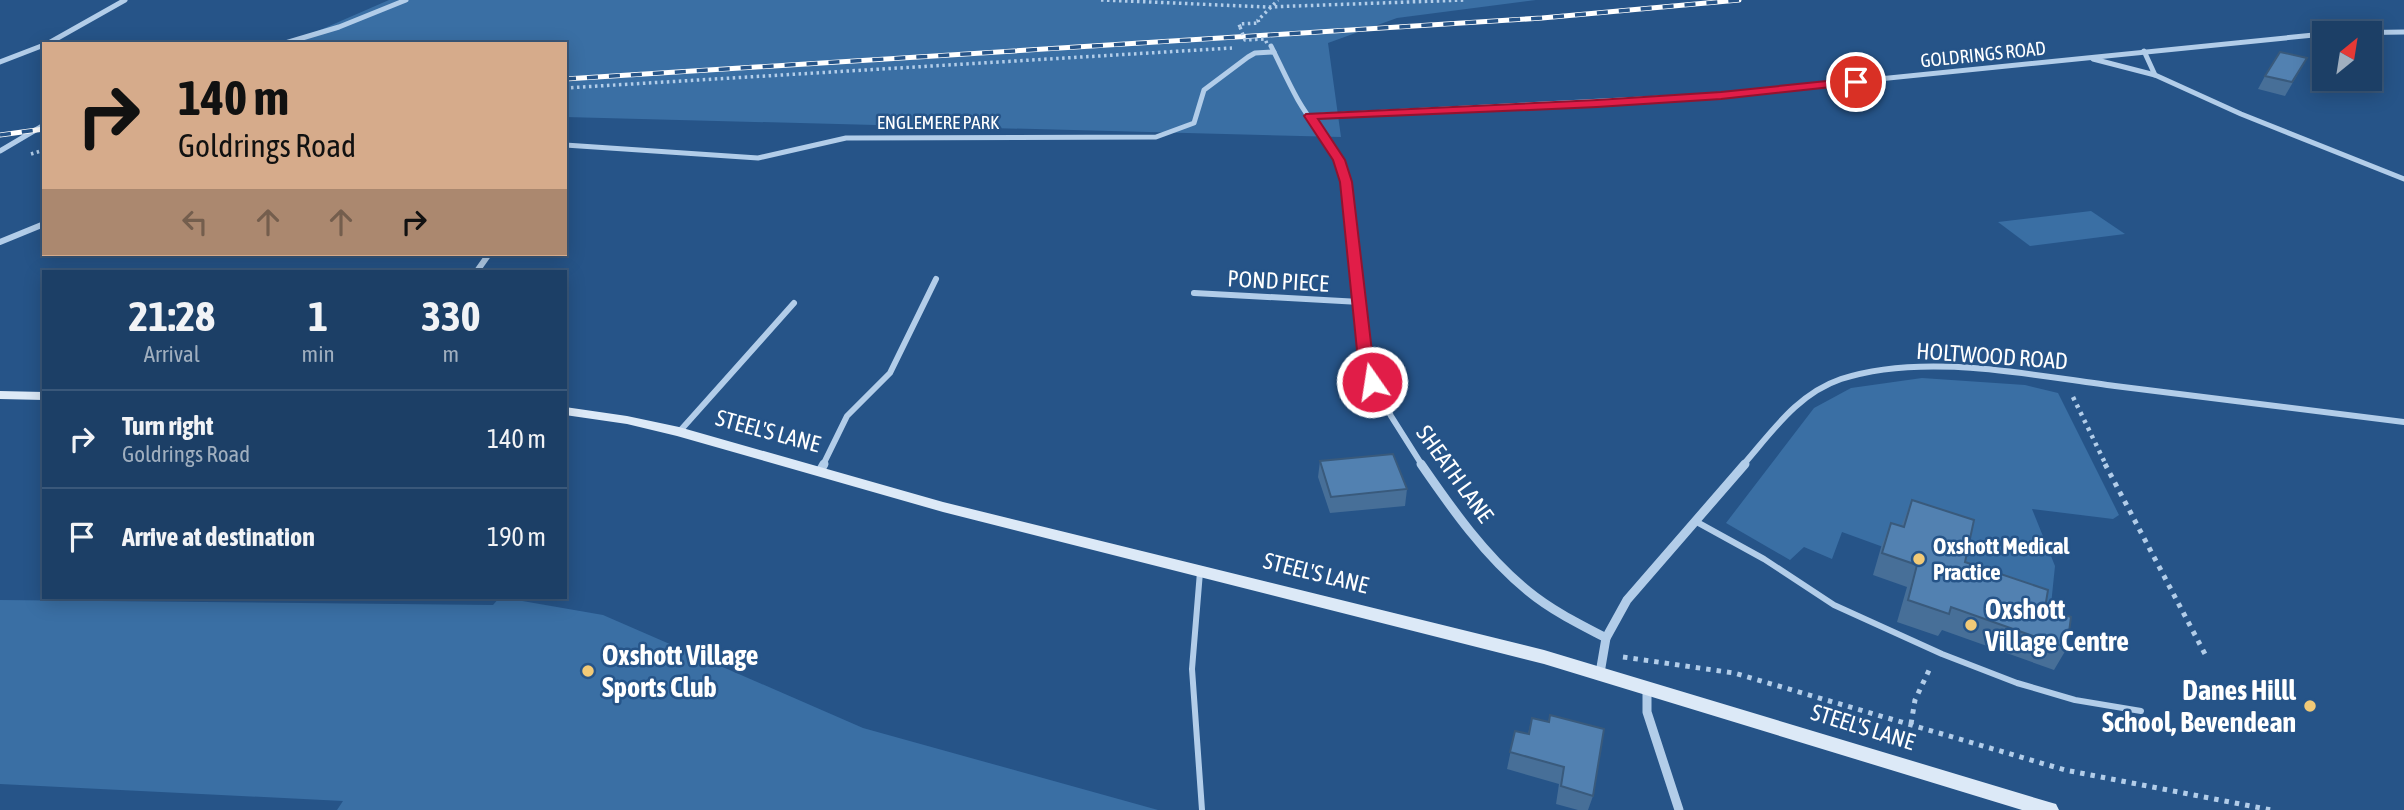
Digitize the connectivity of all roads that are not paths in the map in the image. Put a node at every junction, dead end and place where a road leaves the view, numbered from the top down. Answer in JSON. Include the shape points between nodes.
{"nodes":[{"id":1,"x":125,"y":0,"type":"edge"},
{"id":2,"x":405,"y":0,"type":"edge"},
{"id":3,"x":2382,"y":32,"type":"edge"},
{"id":4,"x":2404,"y":32,"type":"edge"},
{"id":5,"x":2312,"y":35,"type":"edge"},
{"id":6,"x":49,"y":42,"type":"edge"},
{"id":7,"x":289,"y":42,"type":"edge"},
{"id":8,"x":42,"y":45,"type":"edge"},
{"id":9,"x":1271,"y":48,"type":"joint"},
{"id":10,"x":2144,"y":51,"type":"junction"},
{"id":11,"x":2086,"y":57,"type":"junction"},
{"id":12,"x":0,"y":62,"type":"edge"},
{"id":13,"x":2155,"y":75,"type":"junction"},
{"id":14,"x":1310,"y":116,"type":"junction"},
{"id":15,"x":42,"y":126,"type":"edge"},
{"id":16,"x":567,"y":145,"type":"edge"},
{"id":17,"x":0,"y":151,"type":"edge"},
{"id":18,"x":2404,"y":180,"type":"edge"},
{"id":19,"x":42,"y":225,"type":"edge"},
{"id":20,"x":0,"y":242,"type":"edge"},
{"id":21,"x":936,"y":279,"type":"dead end"},
{"id":22,"x":1194,"y":293,"type":"dead end"},
{"id":23,"x":1360,"y":302,"type":"junction"},
{"id":24,"x":794,"y":303,"type":"dead end"},
{"id":25,"x":0,"y":395,"type":"edge"},
{"id":26,"x":42,"y":396,"type":"edge"},
{"id":27,"x":567,"y":411,"type":"edge"},
{"id":28,"x":2404,"y":422,"type":"edge"},
{"id":29,"x":679,"y":432,"type":"junction"},
{"id":30,"x":820,"y":471,"type":"junction"},
{"id":31,"x":1695,"y":521,"type":"junction"},
{"id":32,"x":1200,"y":569,"type":"junction"},
{"id":33,"x":1606,"y":638,"type":"junction"},
{"id":34,"x":1600,"y":673,"type":"junction"},
{"id":35,"x":1647,"y":687,"type":"junction"},
{"id":36,"x":2141,"y":711,"type":"dead end"},
{"id":37,"x":1202,"y":810,"type":"edge"},
{"id":38,"x":1679,"y":810,"type":"edge"},
{"id":39,"x":2049,"y":810,"type":"edge"}],
"edges":[{"from":1,"to":6,"type":"street"},
{"from":2,"to":7,"type":"street"},
{"from":3,"to":4,"type":"street"},
{"from":5,"to":10,"type":"street","name":"GOLDRINGS ROAD"},
{"from":8,"to":12,"type":"street"},
{"from":9,"to":14,"type":"street","name":"SHEATH LANE"},
{"from":9,"to":16,"type":"street","name":"ENGLEMERE PARK","via":[[1248,57],[1204,90],[1194,123],[1156,137],[846,138],[758,158]]},
{"from":10,"to":11,"type":"street","name":"GOLDRINGS ROAD"},
{"from":10,"to":13,"type":"street"},
{"from":11,"to":13,"type":"street"},
{"from":11,"to":14,"type":"street","name":"GOLDRINGS ROAD","via":[[1721,95]]},
{"from":13,"to":18,"type":"street"},
{"from":14,"to":23,"type":"street","name":"SHEATH LANE","via":[[1339,160],[1346,182]]},
{"from":15,"to":17,"type":"street"},
{"from":19,"to":20,"type":"street"},
{"from":21,"to":30,"type":"street","via":[[890,373],[847,416]]},
{"from":22,"to":23,"type":"street","name":"POND PIECE"},
{"from":23,"to":33,"type":"street","name":"SHEATH LANE","via":[[1365,360],[1372,382],[1436,483],[1490,555],[1526,590]]},
{"from":24,"to":29,"type":"street"},
{"from":25,"to":26,"type":"street"},
{"from":27,"to":29,"type":"street","name":"STEEL'S LANE"},
{"from":28,"to":31,"type":"street","name":"HOLTWOOD ROAD","via":[[1940,368],[1852,375],[1816,388],[1797,403]]},
{"from":29,"to":30,"type":"street","name":"STEEL'S LANE"},
{"from":30,"to":32,"type":"street","name":"STEEL'S LANE","via":[[943,507]]},
{"from":31,"to":33,"type":"street","name":"HOLTWOOD ROAD","via":[[1627,600]]},
{"from":31,"to":36,"type":"lane","via":[[1835,605],[1916,643],[2017,683],[2075,700]]},
{"from":32,"to":34,"type":"street","name":"STEEL'S LANE"},
{"from":32,"to":37,"type":"lane","via":[[1192,669]]},
{"from":33,"to":34,"type":"street","name":"HOLTWOOD ROAD"},
{"from":34,"to":35,"type":"street","name":"STEEL'S LANE"},
{"from":35,"to":38,"type":"street","via":[[1647,712]]},
{"from":35,"to":39,"type":"street","name":"STEEL'S LANE"}]}
